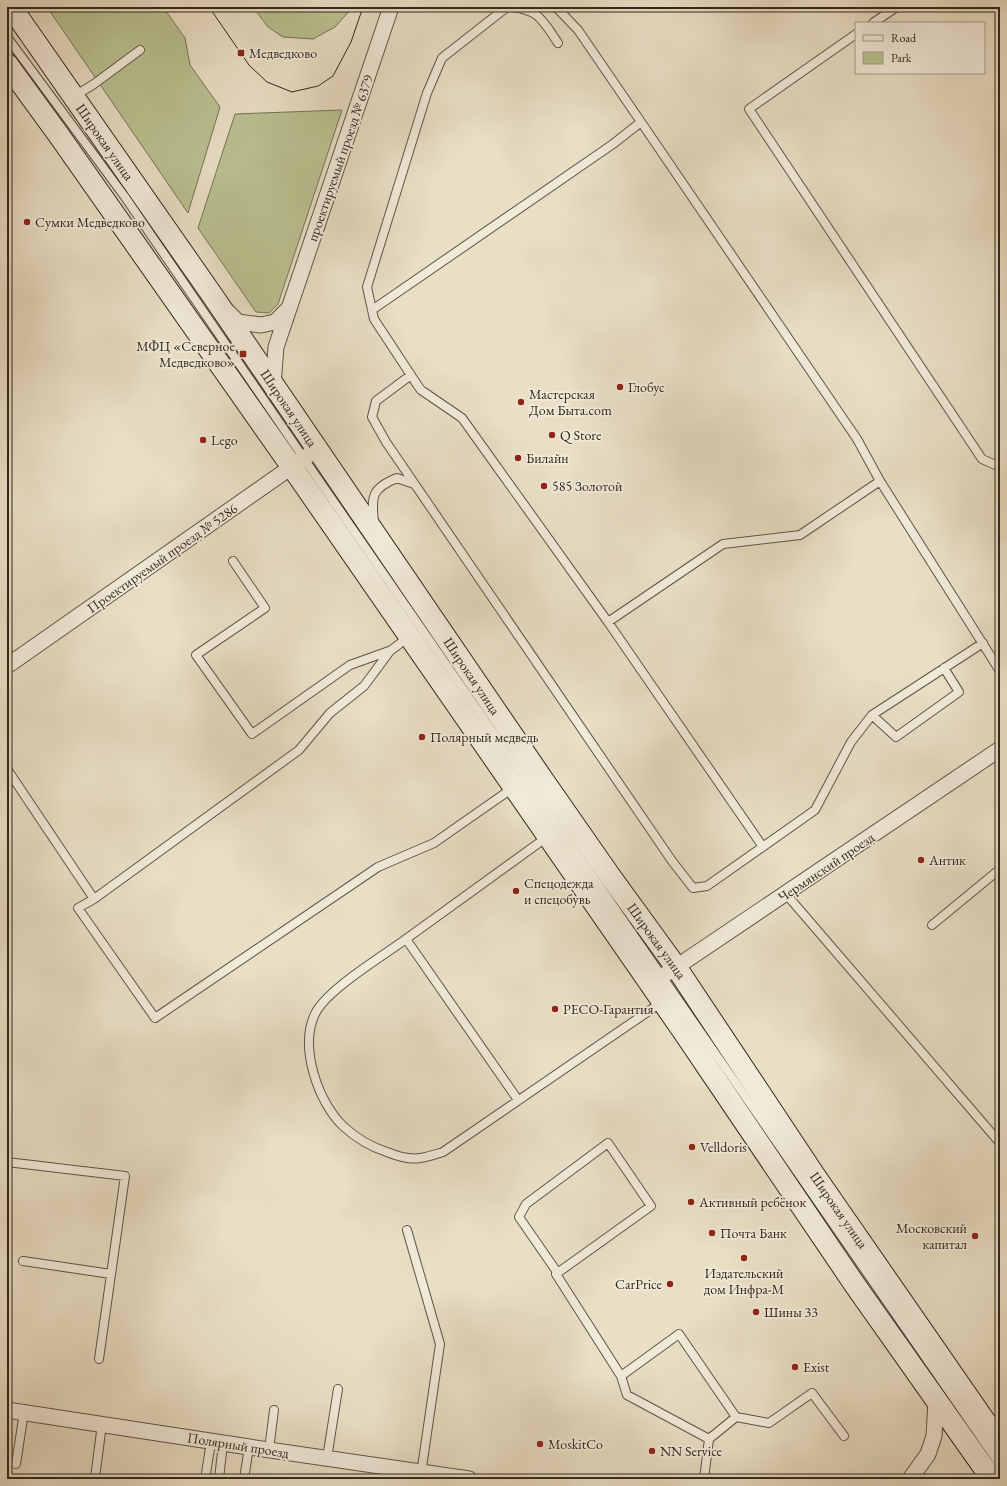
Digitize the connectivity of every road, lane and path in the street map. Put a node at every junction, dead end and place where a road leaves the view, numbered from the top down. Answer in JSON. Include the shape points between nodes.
{"nodes":[{"id":1,"x":11,"y":7,"type":"edge"},
{"id":2,"x":391,"y":7,"type":"edge"},
{"id":3,"x":509,"y":7,"type":"edge"},
{"id":4,"x":556,"y":7,"type":"edge"},
{"id":5,"x":895,"y":8,"type":"edge"},
{"id":6,"x":874,"y":22,"type":"edge"},
{"id":7,"x":855,"y":35,"type":"edge"},
{"id":8,"x":7,"y":37,"type":"edge"},
{"id":9,"x":558,"y":43,"type":"dead end"},
{"id":10,"x":140,"y":50,"type":"dead end"},
{"id":11,"x":7,"y":64,"type":"edge"},
{"id":12,"x":74,"y":97,"type":"junction"},
{"id":13,"x":641,"y":122,"type":"junction"},
{"id":14,"x":210,"y":292,"type":"junction"},
{"id":15,"x":289,"y":308,"type":"junction"},
{"id":16,"x":372,"y":310,"type":"junction"},
{"id":17,"x":411,"y":375,"type":"junction"},
{"id":18,"x":273,"y":385,"type":"junction"},
{"id":19,"x":304,"y":458,"type":"junction"},
{"id":20,"x":1000,"y":467,"type":"edge"},
{"id":21,"x":880,"y":481,"type":"junction"},
{"id":22,"x":414,"y":484,"type":"junction"},
{"id":23,"x":377,"y":536,"type":"junction"},
{"id":24,"x":233,"y":561,"type":"dead end"},
{"id":25,"x":608,"y":622,"type":"junction"},
{"id":26,"x":410,"y":636,"type":"junction"},
{"id":27,"x":983,"y":643,"type":"junction"},
{"id":28,"x":390,"y":651,"type":"junction"},
{"id":29,"x":7,"y":666,"type":"edge"},
{"id":30,"x":944,"y":668,"type":"junction"},
{"id":31,"x":1000,"y":671,"type":"edge"},
{"id":32,"x":872,"y":715,"type":"junction"},
{"id":33,"x":1000,"y":749,"type":"edge"},
{"id":34,"x":7,"y":769,"type":"edge"},
{"id":35,"x":514,"y":787,"type":"junction"},
{"id":36,"x":548,"y":836,"type":"junction"},
{"id":37,"x":763,"y":847,"type":"junction"},
{"id":38,"x":1000,"y":869,"type":"edge"},
{"id":39,"x":786,"y":894,"type":"junction"},
{"id":40,"x":94,"y":899,"type":"junction"},
{"id":41,"x":932,"y":925,"type":"dead end"},
{"id":42,"x":406,"y":939,"type":"junction"},
{"id":43,"x":663,"y":976,"type":"junction"},
{"id":44,"x":662,"y":1002,"type":"junction"},
{"id":45,"x":706,"y":1040,"type":"junction"},
{"id":46,"x":727,"y":1043,"type":"junction"},
{"id":47,"x":706,"y":1064,"type":"junction"},
{"id":48,"x":518,"y":1100,"type":"junction"},
{"id":49,"x":1000,"y":1143,"type":"edge"},
{"id":50,"x":7,"y":1162,"type":"edge"},
{"id":51,"x":406,"y":1230,"type":"dead end"},
{"id":52,"x":23,"y":1261,"type":"dead end"},
{"id":53,"x":558,"y":1272,"type":"junction"},
{"id":54,"x":111,"y":1274,"type":"junction"},
{"id":55,"x":98,"y":1359,"type":"dead end"},
{"id":56,"x":621,"y":1376,"type":"junction"},
{"id":57,"x":338,"y":1389,"type":"dead end"},
{"id":58,"x":959,"y":1395,"type":"junction"},
{"id":59,"x":936,"y":1401,"type":"junction"},
{"id":60,"x":7,"y":1410,"type":"edge"},
{"id":61,"x":274,"y":1410,"type":"dead end"},
{"id":62,"x":24,"y":1412,"type":"junction"},
{"id":63,"x":736,"y":1417,"type":"junction"},
{"id":64,"x":102,"y":1424,"type":"junction"},
{"id":65,"x":844,"y":1436,"type":"dead end"},
{"id":66,"x":709,"y":1440,"type":"junction"},
{"id":67,"x":217,"y":1442,"type":"junction"},
{"id":68,"x":1000,"y":1443,"type":"edge"},
{"id":69,"x":249,"y":1447,"type":"junction"},
{"id":70,"x":269,"y":1450,"type":"junction"},
{"id":71,"x":327,"y":1458,"type":"junction"},
{"id":72,"x":16,"y":1464,"type":"dead end"},
{"id":73,"x":1000,"y":1465,"type":"edge"},
{"id":74,"x":206,"y":1473,"type":"dead end"},
{"id":75,"x":421,"y":1476,"type":"edge"},
{"id":76,"x":96,"y":1478,"type":"dead end"},
{"id":77,"x":219,"y":1479,"type":"edge"},
{"id":78,"x":244,"y":1479,"type":"edge"},
{"id":79,"x":469,"y":1479,"type":"edge"},
{"id":80,"x":704,"y":1479,"type":"edge"},
{"id":81,"x":910,"y":1479,"type":"edge"},
{"id":82,"x":992,"y":1479,"type":"edge"}],
"edges":[{"from":1,"to":12,"type":"main road","name":"Широкая улица"},
{"from":2,"to":15,"type":"street","name":"проектируемый проезд № 6379"},
{"from":3,"to":9,"type":"lane","via":[[522,8],[540,16]]},
{"from":3,"to":16,"type":"lane","via":[[442,58],[432,79],[366,287]]},
{"from":4,"to":13,"type":"lane","via":[[578,30]]},
{"from":5,"to":6,"type":"lane"},
{"from":7,"to":20,"type":"lane","via":[[749,109],[982,459]]},
{"from":8,"to":19,"type":"lane","name":"Широкая улица","via":[[125,197]]},
{"from":10,"to":12,"type":"lane"},
{"from":11,"to":19,"type":"main road","name":"Широкая улица"},
{"from":12,"to":14,"type":"main road","name":"Широкая улица"},
{"from":13,"to":16,"type":"lane"},
{"from":13,"to":21,"type":"lane","via":[[857,439]]},
{"from":14,"to":15,"type":"street","name":"проектируемый проезд № 6379","via":[[238,322],[261,325],[275,322]]},
{"from":14,"to":18,"type":"main road","name":"Широкая улица"},
{"from":15,"to":18,"type":"street","name":"проектируемый проезд № 6379","via":[[276,347]]},
{"from":16,"to":17,"type":"lane","via":[[374,319]]},
{"from":17,"to":22,"type":"lane","via":[[376,401],[372,417]]},
{"from":17,"to":25,"type":"lane","via":[[421,390],[462,418]]},
{"from":18,"to":19,"type":"main road","name":"Широкая улица"},
{"from":19,"to":23,"type":"main road","name":"Широкая улица"},
{"from":19,"to":26,"type":"main road","name":"Широкая улица"},
{"from":19,"to":29,"type":"street","name":"Проектируемый проезд № 5286"},
{"from":19,"to":43,"type":"lane","name":"Широкая улица"},
{"from":21,"to":25,"type":"lane","via":[[800,535],[723,544]]},
{"from":21,"to":27,"type":"lane"},
{"from":22,"to":23,"type":"lane","via":[[398,478],[386,482],[376,491],[372,504]]},
{"from":22,"to":37,"type":"lane","via":[[693,888],[706,886]]},
{"from":23,"to":43,"type":"main road","name":"Широкая улица","via":[[610,876]]},
{"from":24,"to":28,"type":"lane","via":[[265,608],[196,655],[252,734],[350,665]]},
{"from":25,"to":37,"type":"lane"},
{"from":26,"to":28,"type":"lane"},
{"from":26,"to":35,"type":"main road","name":"Широкая улица"},
{"from":27,"to":30,"type":"lane"},
{"from":27,"to":31,"type":"lane"},
{"from":28,"to":40,"type":"lane","via":[[364,686],[330,713],[299,750]]},
{"from":30,"to":32,"type":"lane"},
{"from":30,"to":32,"type":"lane","via":[[959,692],[896,737]]},
{"from":32,"to":37,"type":"lane","via":[[851,742],[815,810]]},
{"from":33,"to":39,"type":"street","name":"Чермянский проезд"},
{"from":34,"to":40,"type":"lane"},
{"from":35,"to":36,"type":"main road","name":"Широкая улица"},
{"from":35,"to":40,"type":"lane","via":[[434,843],[378,867],[155,1018],[78,908]]},
{"from":36,"to":42,"type":"lane"},
{"from":36,"to":43,"type":"main road","name":"Широкая улица"},
{"from":38,"to":41,"type":"lane"},
{"from":39,"to":43,"type":"street","name":"Чермянский проезд"},
{"from":39,"to":49,"type":"lane"},
{"from":42,"to":48,"type":"lane"},
{"from":42,"to":48,"type":"lane","via":[[350,978],[330,995],[315,1014],[308,1037],[312,1066],[320,1091],[330,1109],[343,1126],[363,1142],[398,1156],[419,1158],[443,1152]]},
{"from":43,"to":44,"type":"main road","name":"Широкая улица"},
{"from":43,"to":45,"type":"lane","name":"Широкая улица"},
{"from":43,"to":46,"type":"main road","name":"Широкая улица"},
{"from":44,"to":47,"type":"main road","name":"Широкая улица"},
{"from":44,"to":48,"type":"lane"},
{"from":45,"to":46,"type":"main road","via":[[717,1036]]},
{"from":45,"to":47,"type":"main road"},
{"from":45,"to":58,"type":"lane","name":"Широкая улица"},
{"from":46,"to":58,"type":"main road","name":"Широкая улица"},
{"from":47,"to":59,"type":"main road","name":"Широкая улица"},
{"from":50,"to":54,"type":"lane","via":[[125,1176]]},
{"from":51,"to":75,"type":"lane","via":[[440,1344]]},
{"from":52,"to":54,"type":"lane"},
{"from":53,"to":53,"type":"lane","via":[[651,1206],[608,1143],[526,1204],[519,1217]]},
{"from":53,"to":56,"type":"lane","via":[[556,1274]]},
{"from":54,"to":55,"type":"lane"},
{"from":56,"to":63,"type":"lane","via":[[679,1334]]},
{"from":56,"to":66,"type":"lane","via":[[627,1395]]},
{"from":57,"to":71,"type":"lane"},
{"from":58,"to":59,"type":"main road","via":[[951,1406]]},
{"from":58,"to":68,"type":"main road","name":"Широкая улица"},
{"from":58,"to":73,"type":"lane","name":"Широкая улица"},
{"from":59,"to":81,"type":"street","via":[[934,1436],[928,1454]]},
{"from":59,"to":82,"type":"main road","name":"Широкая улица"},
{"from":60,"to":62,"type":"street","name":"Полярный проезд"},
{"from":61,"to":70,"type":"lane"},
{"from":62,"to":64,"type":"street","name":"Полярный проезд"},
{"from":62,"to":72,"type":"lane"},
{"from":63,"to":65,"type":"lane","via":[[769,1423],[812,1393]]},
{"from":63,"to":66,"type":"lane"},
{"from":64,"to":67,"type":"street","name":"Полярный проезд"},
{"from":64,"to":76,"type":"lane"},
{"from":66,"to":80,"type":"lane"},
{"from":67,"to":69,"type":"street","name":"Полярный проезд"},
{"from":67,"to":74,"type":"lane"},
{"from":67,"to":77,"type":"lane"},
{"from":69,"to":70,"type":"street","name":"Полярный проезд"},
{"from":69,"to":78,"type":"lane"},
{"from":70,"to":71,"type":"street","name":"Полярный проезд"},
{"from":71,"to":75,"type":"street","name":"Полярный проезд"},
{"from":75,"to":79,"type":"street","name":"Полярный проезд"}]}
